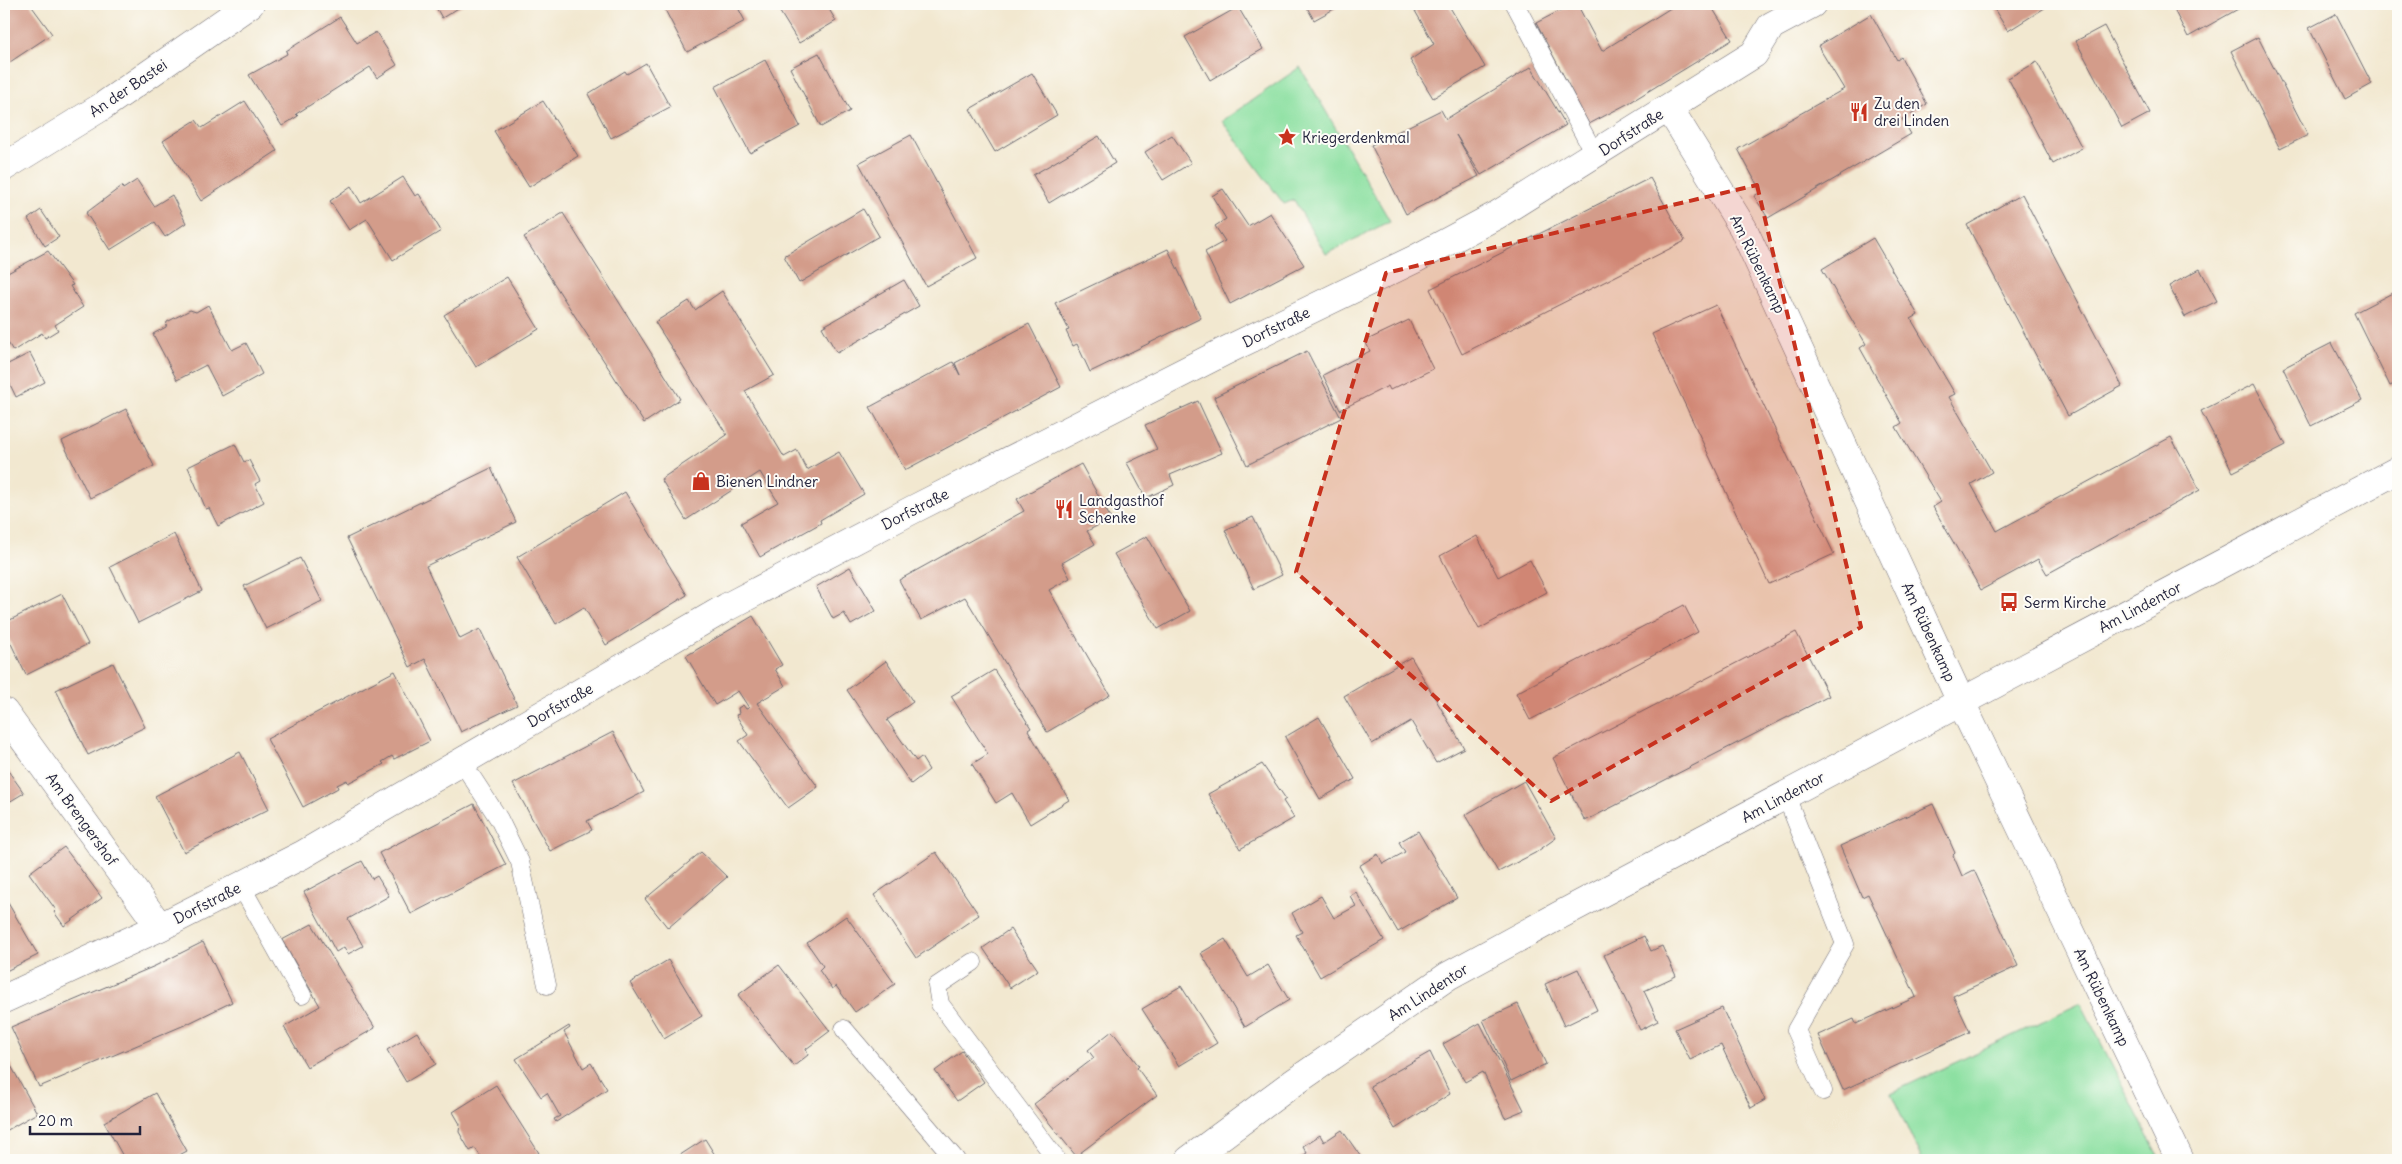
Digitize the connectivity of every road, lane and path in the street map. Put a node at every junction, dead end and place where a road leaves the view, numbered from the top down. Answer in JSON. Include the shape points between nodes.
{"nodes":[{"id":1,"x":250,"y":4,"type":"edge"},
{"id":2,"x":1516,"y":4,"type":"edge"},
{"id":3,"x":1812,"y":4,"type":"edge"},
{"id":4,"x":1669,"y":108,"type":"junction"},
{"id":5,"x":1595,"y":155,"type":"junction"},
{"id":6,"x":4,"y":167,"type":"edge"},
{"id":7,"x":2398,"y":470,"type":"edge"},
{"id":8,"x":1961,"y":702,"type":"junction"},
{"id":9,"x":4,"y":712,"type":"edge"},
{"id":10,"x":462,"y":762,"type":"junction"},
{"id":11,"x":1786,"y":796,"type":"junction"},
{"id":12,"x":241,"y":886,"type":"junction"},
{"id":13,"x":160,"y":927,"type":"junction"},
{"id":14,"x":974,"y":962,"type":"dead end"},
{"id":15,"x":547,"y":985,"type":"dead end"},
{"id":16,"x":302,"y":996,"type":"dead end"},
{"id":17,"x":4,"y":999,"type":"edge"},
{"id":18,"x":844,"y":1029,"type":"dead end"},
{"id":19,"x":1823,"y":1091,"type":"dead end"},
{"id":20,"x":956,"y":1160,"type":"edge"},
{"id":21,"x":1057,"y":1160,"type":"edge"},
{"id":22,"x":1189,"y":1160,"type":"edge"},
{"id":23,"x":2180,"y":1160,"type":"edge"}],
"edges":[{"from":1,"to":6,"type":"street","name":"An der Bastei","via":[[103,106]]},
{"from":2,"to":5,"type":"lane"},
{"from":3,"to":4,"type":"street","name":"Dorfstraße","via":[[1771,26],[1754,54]]},
{"from":4,"to":5,"type":"street","name":"Dorfstraße"},
{"from":4,"to":8,"type":"street","name":"Am Rübenkamp","via":[[1743,228]]},
{"from":5,"to":10,"type":"street","name":"Dorfstraße","via":[[1415,260],[921,505],[728,607]]},
{"from":7,"to":8,"type":"street","name":"Am Lindentor"},
{"from":8,"to":11,"type":"street","name":"Am Lindentor"},
{"from":8,"to":23,"type":"street","name":"Am Rübenkamp"},
{"from":9,"to":13,"type":"street","name":"Am Brengershof"},
{"from":10,"to":12,"type":"street","name":"Dorfstraße","via":[[302,855]]},
{"from":10,"to":15,"type":"lane","via":[[499,819],[520,862]]},
{"from":11,"to":19,"type":"lane","via":[[1845,944],[1796,1030]]},
{"from":11,"to":22,"type":"street","name":"Am Lindentor","via":[[1448,976],[1286,1088]]},
{"from":12,"to":13,"type":"street","name":"Dorfstraße"},
{"from":12,"to":16,"type":"lane"},
{"from":13,"to":17,"type":"street","name":"Dorfstraße"},
{"from":14,"to":21,"type":"lane","via":[[937,986],[940,1004]]},
{"from":18,"to":20,"type":"lane"}]}
